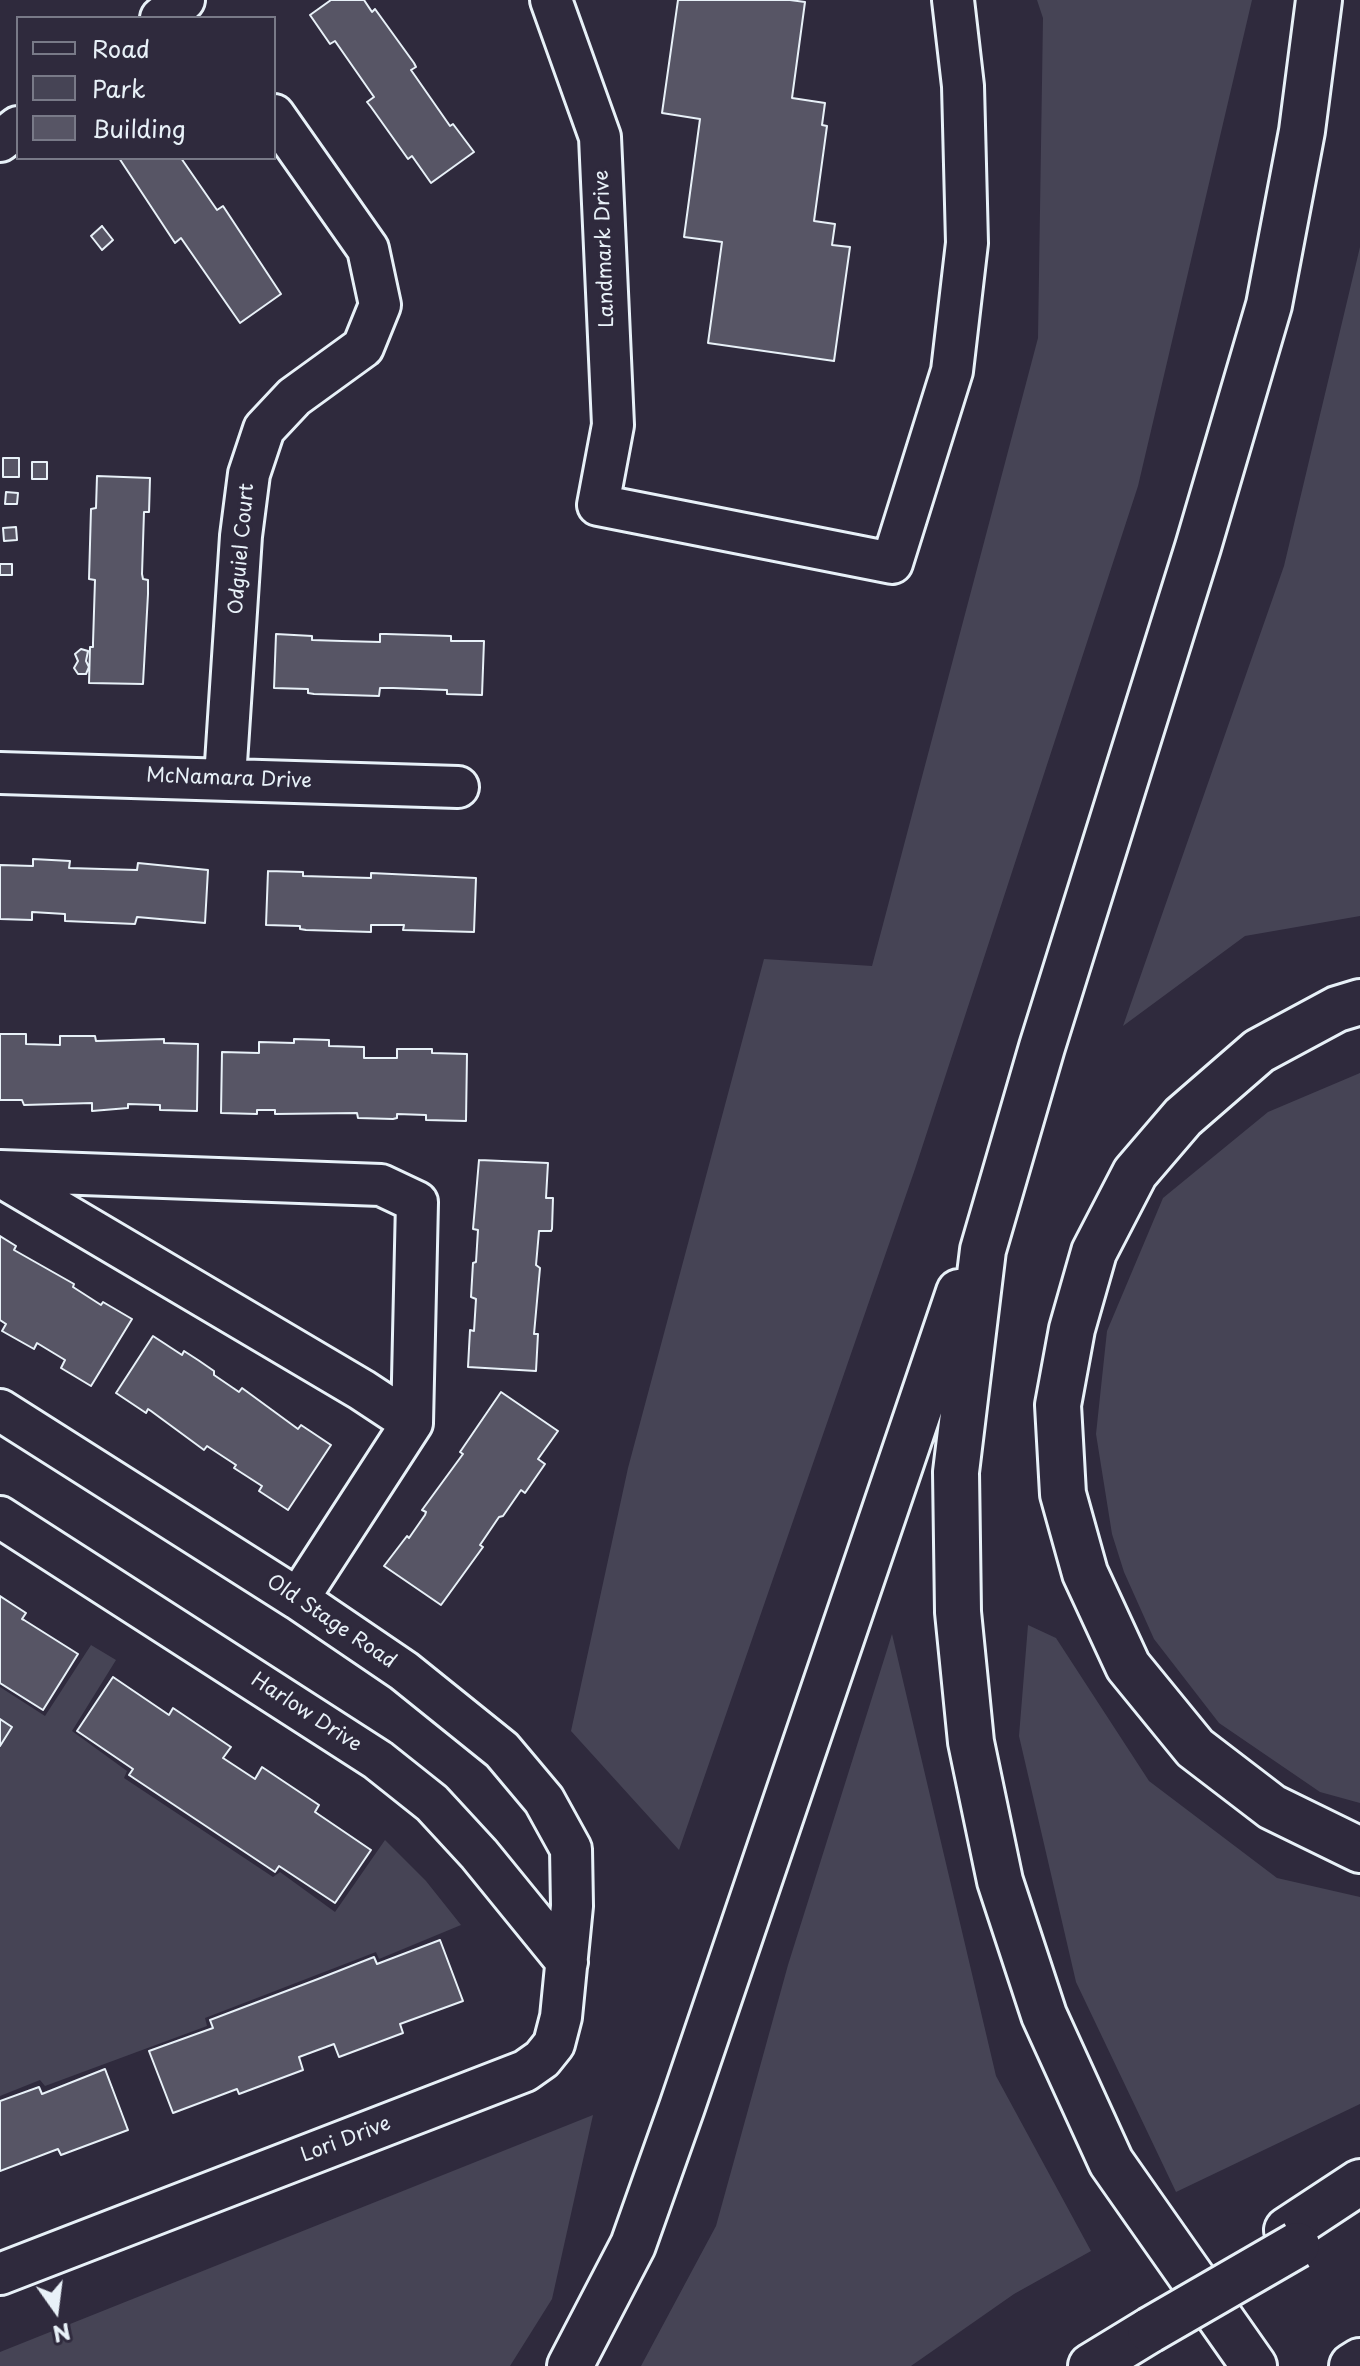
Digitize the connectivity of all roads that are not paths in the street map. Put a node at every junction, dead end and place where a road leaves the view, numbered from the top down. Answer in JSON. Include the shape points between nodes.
{"nodes":[{"id":1,"x":184,"y":0,"type":"edge"},
{"id":2,"x":551,"y":0,"type":"edge"},
{"id":3,"x":953,"y":0,"type":"edge"},
{"id":4,"x":1319,"y":0,"type":"edge"},
{"id":5,"x":164,"y":16,"type":"edge"},
{"id":6,"x":276,"y":118,"type":"edge"},
{"id":7,"x":16,"y":129,"type":"edge"},
{"id":8,"x":0,"y":141,"type":"edge"},
{"id":9,"x":0,"y":773,"type":"edge"},
{"id":10,"x":225,"y":778,"type":"junction"},
{"id":11,"x":458,"y":787,"type":"dead end"},
{"id":12,"x":1360,"y":1002,"type":"edge"},
{"id":13,"x":1042,"y":1047,"type":"junction"},
{"id":14,"x":0,"y":1174,"type":"edge"},
{"id":15,"x":0,"y":1410,"type":"edge"},
{"id":16,"x":412,"y":1423,"type":"junction"},
{"id":17,"x":0,"y":1517,"type":"edge"},
{"id":18,"x":298,"y":1599,"type":"junction"},
{"id":19,"x":1360,"y":1850,"type":"edge"},
{"id":20,"x":572,"y":1906,"type":"joint"},
{"id":21,"x":567,"y":1962,"type":"junction"},
{"id":22,"x":1360,"y":2182,"type":"edge"},
{"id":23,"x":1360,"y":2212,"type":"edge"},
{"id":24,"x":1292,"y":2238,"type":"junction"},
{"id":25,"x":0,"y":2274,"type":"edge"},
{"id":26,"x":1360,"y":2361,"type":"edge"},
{"id":27,"x":570,"y":2366,"type":"edge"},
{"id":28,"x":1091,"y":2366,"type":"edge"},
{"id":29,"x":1254,"y":2366,"type":"edge"},
{"id":30,"x":1352,"y":2366,"type":"edge"}],
"edges":[{"from":1,"to":5,"type":"street"},
{"from":2,"to":3,"type":"street","name":"Landmark Drive","via":[[600,137],[613,425],[598,505],[892,563],[952,371],[967,243],[963,86]]},
{"from":4,"to":13,"type":"highway","via":[[1302,131],[1269,305]]},
{"from":6,"to":10,"type":"street","name":"Odguiel Court","via":[[368,249],[380,305],[363,347],[294,397],[264,429],[249,474]]},
{"from":7,"to":8,"type":"street"},
{"from":9,"to":10,"type":"street","name":"McNamara Drive"},
{"from":10,"to":11,"type":"street","name":"McNamara Drive"},
{"from":12,"to":19,"type":"highway","via":[[1259,1051],[1183,1117],[1135,1173],[1094,1252],[1058,1405],[1063,1494],[1085,1573],[1128,1666],[1195,1748],[1272,1807]]},
{"from":13,"to":27,"type":"highway","via":[[633,2245]]},
{"from":13,"to":29,"type":"highway","via":[[983,1250],[956,1472],[958,1612],[971,1742],[1000,1881],[1044,2015],[1111,2162]]},
{"from":14,"to":16,"type":"street"},
{"from":14,"to":16,"type":"street","via":[[381,1185],[417,1202]]},
{"from":15,"to":18,"type":"street","name":"Old Stage Road"},
{"from":16,"to":18,"type":"street"},
{"from":17,"to":21,"type":"street","name":"Harlow Drive","via":[[378,1760],[442,1813]]},
{"from":18,"to":20,"type":"street","name":"Old Stage Road","via":[[404,1671],[502,1750],[544,1800],[571,1849]]},
{"from":20,"to":21,"type":"street","name":"Lori Drive"},
{"from":21,"to":25,"type":"street","name":"Lori Drive","via":[[554,2044],[525,2071]]},
{"from":22,"to":24,"type":"highway"},
{"from":23,"to":24,"type":"highway"},
{"from":24,"to":28,"type":"highway","bridge":true},
{"from":26,"to":30,"type":"highway"}]}
